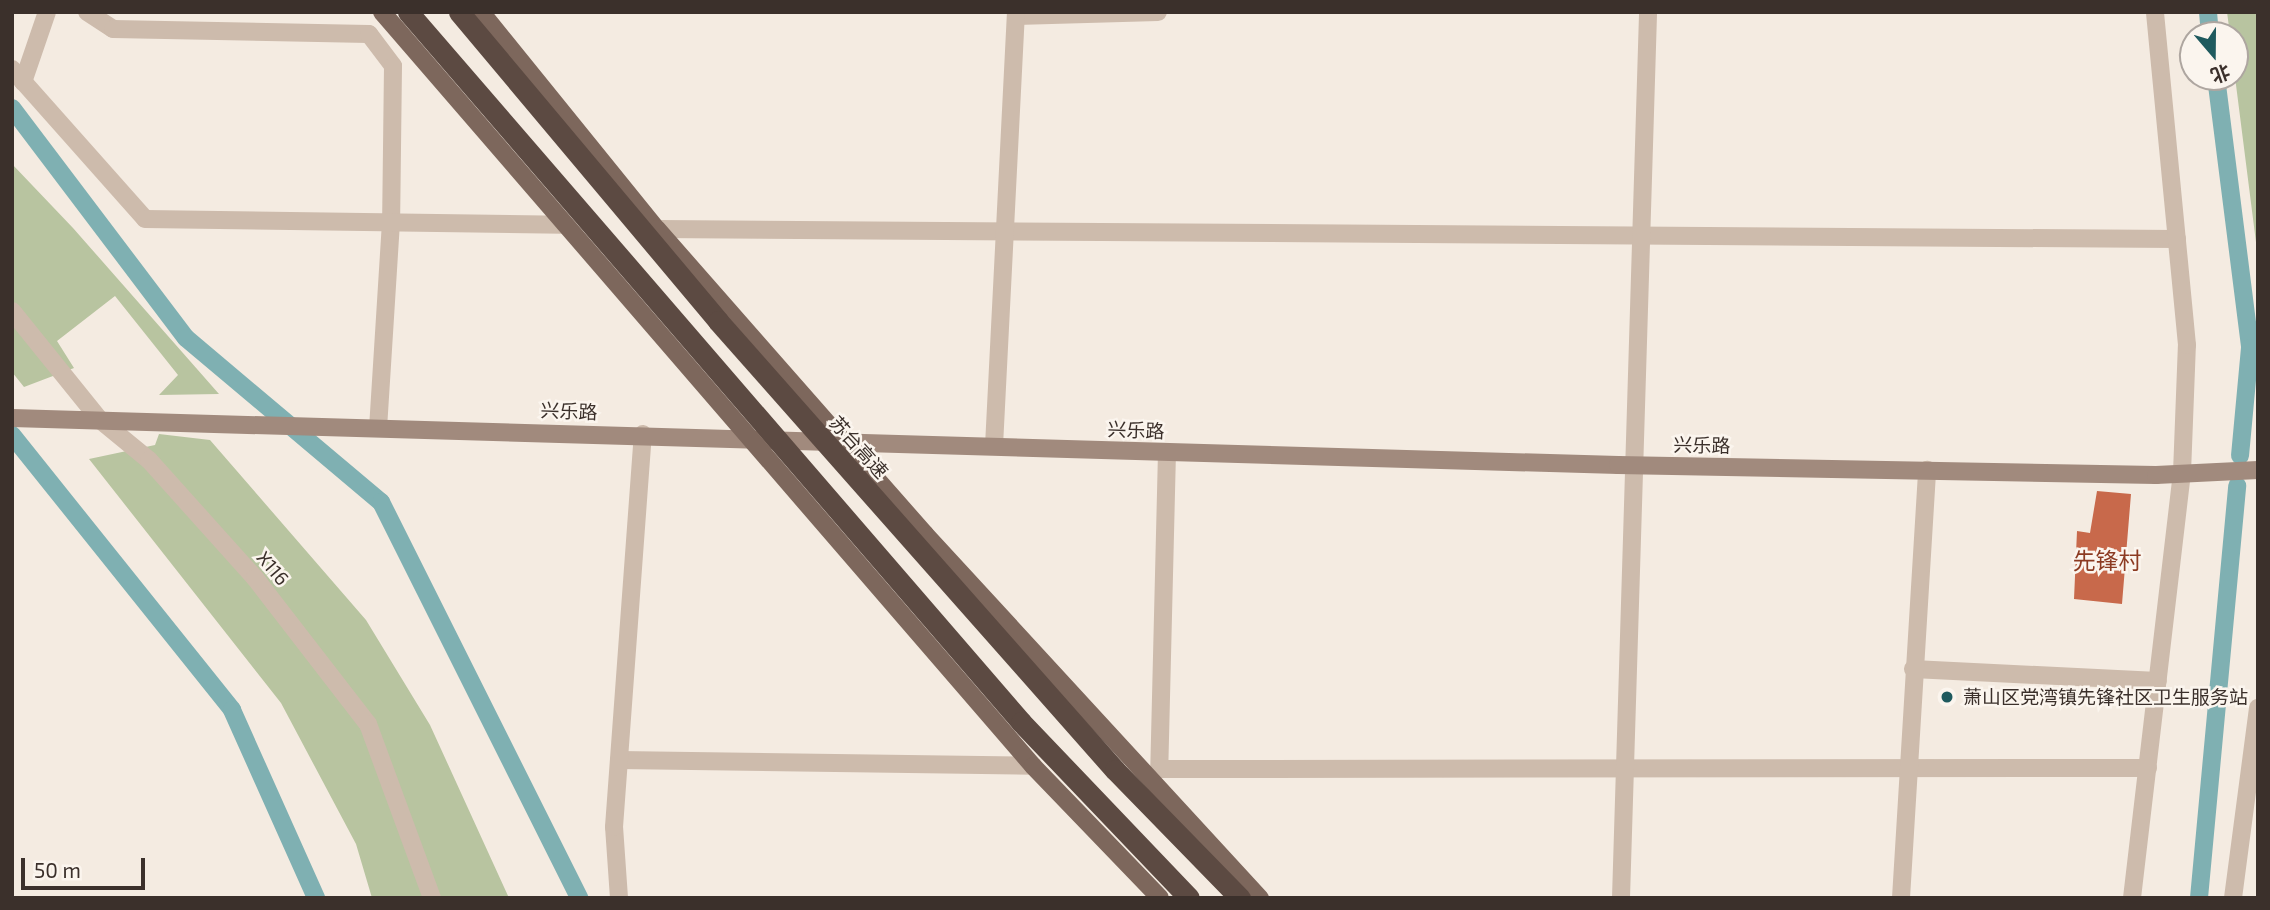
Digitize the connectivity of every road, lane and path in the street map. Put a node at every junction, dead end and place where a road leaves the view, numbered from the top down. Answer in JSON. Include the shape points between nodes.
{"nodes":[{"id":1,"x":47,"y":12,"type":"edge"},
{"id":2,"x":87,"y":12,"type":"edge"},
{"id":3,"x":382,"y":12,"type":"edge"},
{"id":4,"x":408,"y":12,"type":"edge"},
{"id":5,"x":459,"y":12,"type":"edge"},
{"id":6,"x":481,"y":12,"type":"edge"},
{"id":7,"x":1158,"y":12,"type":"edge"},
{"id":8,"x":1648,"y":12,"type":"edge"},
{"id":9,"x":2155,"y":12,"type":"edge"},
{"id":10,"x":1016,"y":14,"type":"edge"},
{"id":11,"x":18,"y":76,"type":"edge"},
{"id":12,"x":391,"y":222,"type":"junction"},
{"id":13,"x":563,"y":225,"type":"junction"},
{"id":14,"x":657,"y":229,"type":"junction"},
{"id":15,"x":1005,"y":230,"type":"junction"},
{"id":16,"x":1641,"y":235,"type":"junction"},
{"id":17,"x":2177,"y":239,"type":"junction"},
{"id":18,"x":12,"y":311,"type":"edge"},
{"id":19,"x":12,"y":418,"type":"edge"},
{"id":20,"x":99,"y":419,"type":"junction"},
{"id":21,"x":378,"y":426,"type":"junction"},
{"id":22,"x":643,"y":434,"type":"junction"},
{"id":23,"x":746,"y":438,"type":"junction"},
{"id":24,"x":845,"y":441,"type":"junction"},
{"id":25,"x":994,"y":446,"type":"junction"},
{"id":26,"x":1167,"y":452,"type":"junction"},
{"id":27,"x":1636,"y":465,"type":"junction"},
{"id":28,"x":1927,"y":470,"type":"junction"},
{"id":29,"x":2258,"y":470,"type":"edge"},
{"id":30,"x":2182,"y":473,"type":"junction"},
{"id":31,"x":1913,"y":669,"type":"junction"},
{"id":32,"x":2158,"y":681,"type":"junction"},
{"id":33,"x":2258,"y":708,"type":"edge"},
{"id":34,"x":619,"y":760,"type":"junction"},
{"id":35,"x":1626,"y":765,"type":"junction"},
{"id":36,"x":1033,"y":766,"type":"junction"},
{"id":37,"x":1907,"y":767,"type":"junction"},
{"id":38,"x":2148,"y":768,"type":"junction"},
{"id":39,"x":432,"y":898,"type":"edge"},
{"id":40,"x":619,"y":898,"type":"edge"},
{"id":41,"x":1160,"y":898,"type":"edge"},
{"id":42,"x":1189,"y":898,"type":"edge"},
{"id":43,"x":1240,"y":898,"type":"edge"},
{"id":44,"x":1260,"y":898,"type":"edge"},
{"id":45,"x":1621,"y":898,"type":"edge"},
{"id":46,"x":1901,"y":898,"type":"edge"},
{"id":47,"x":2132,"y":898,"type":"edge"},
{"id":48,"x":2233,"y":898,"type":"edge"}],
"edges":[{"from":1,"to":11,"type":"street"},
{"from":2,"to":12,"type":"street","via":[[113,29],[369,34],[393,66]]},
{"from":3,"to":13,"type":"main road"},
{"from":4,"to":42,"type":"highway","bridge":true,"via":[[1021,722]]},
{"from":5,"to":43,"type":"highway","name":"苏台高速","bridge":true,"via":[[727,331],[1115,770]]},
{"from":6,"to":14,"type":"main road"},
{"from":7,"to":10,"type":"street"},
{"from":8,"to":16,"type":"street"},
{"from":9,"to":17,"type":"street"},
{"from":10,"to":15,"type":"street"},
{"from":11,"to":12,"type":"street","via":[[145,219]]},
{"from":12,"to":13,"type":"street"},
{"from":12,"to":21,"type":"street"},
{"from":13,"to":23,"type":"main road"},
{"from":14,"to":15,"type":"street"},
{"from":14,"to":24,"type":"main road"},
{"from":15,"to":16,"type":"street"},
{"from":15,"to":25,"type":"street"},
{"from":16,"to":17,"type":"street"},
{"from":16,"to":27,"type":"street"},
{"from":17,"to":30,"type":"street","via":[[2187,345]]},
{"from":18,"to":20,"type":"street","name":"X116"},
{"from":19,"to":20,"type":"main road","name":"兴乐路"},
{"from":20,"to":21,"type":"main road","name":"兴乐路"},
{"from":20,"to":39,"type":"street","name":"X116","via":[[149,460],[255,578],[368,724]]},
{"from":21,"to":22,"type":"main road","name":"兴乐路"},
{"from":22,"to":23,"type":"main road","name":"兴乐路"},
{"from":22,"to":34,"type":"street"},
{"from":23,"to":24,"type":"main road","name":"兴乐路"},
{"from":23,"to":36,"type":"main road"},
{"from":24,"to":25,"type":"main road","name":"兴乐路"},
{"from":24,"to":44,"type":"main road"},
{"from":25,"to":26,"type":"main road","name":"兴乐路"},
{"from":26,"to":27,"type":"main road","name":"兴乐路"},
{"from":26,"to":35,"type":"street","via":[[1159,769]]},
{"from":27,"to":28,"type":"main road","name":"兴乐路"},
{"from":27,"to":35,"type":"street"},
{"from":28,"to":30,"type":"main road","name":"兴乐路"},
{"from":28,"to":31,"type":"street"},
{"from":29,"to":30,"type":"main road","name":"兴乐路"},
{"from":30,"to":32,"type":"street"},
{"from":31,"to":32,"type":"street"},
{"from":31,"to":37,"type":"street"},
{"from":32,"to":38,"type":"street"},
{"from":33,"to":48,"type":"street"},
{"from":34,"to":36,"type":"street"},
{"from":34,"to":40,"type":"street","via":[[614,827]]},
{"from":35,"to":37,"type":"street"},
{"from":35,"to":45,"type":"street"},
{"from":36,"to":41,"type":"main road"},
{"from":37,"to":38,"type":"street"},
{"from":37,"to":46,"type":"street"},
{"from":38,"to":47,"type":"street"}]}
